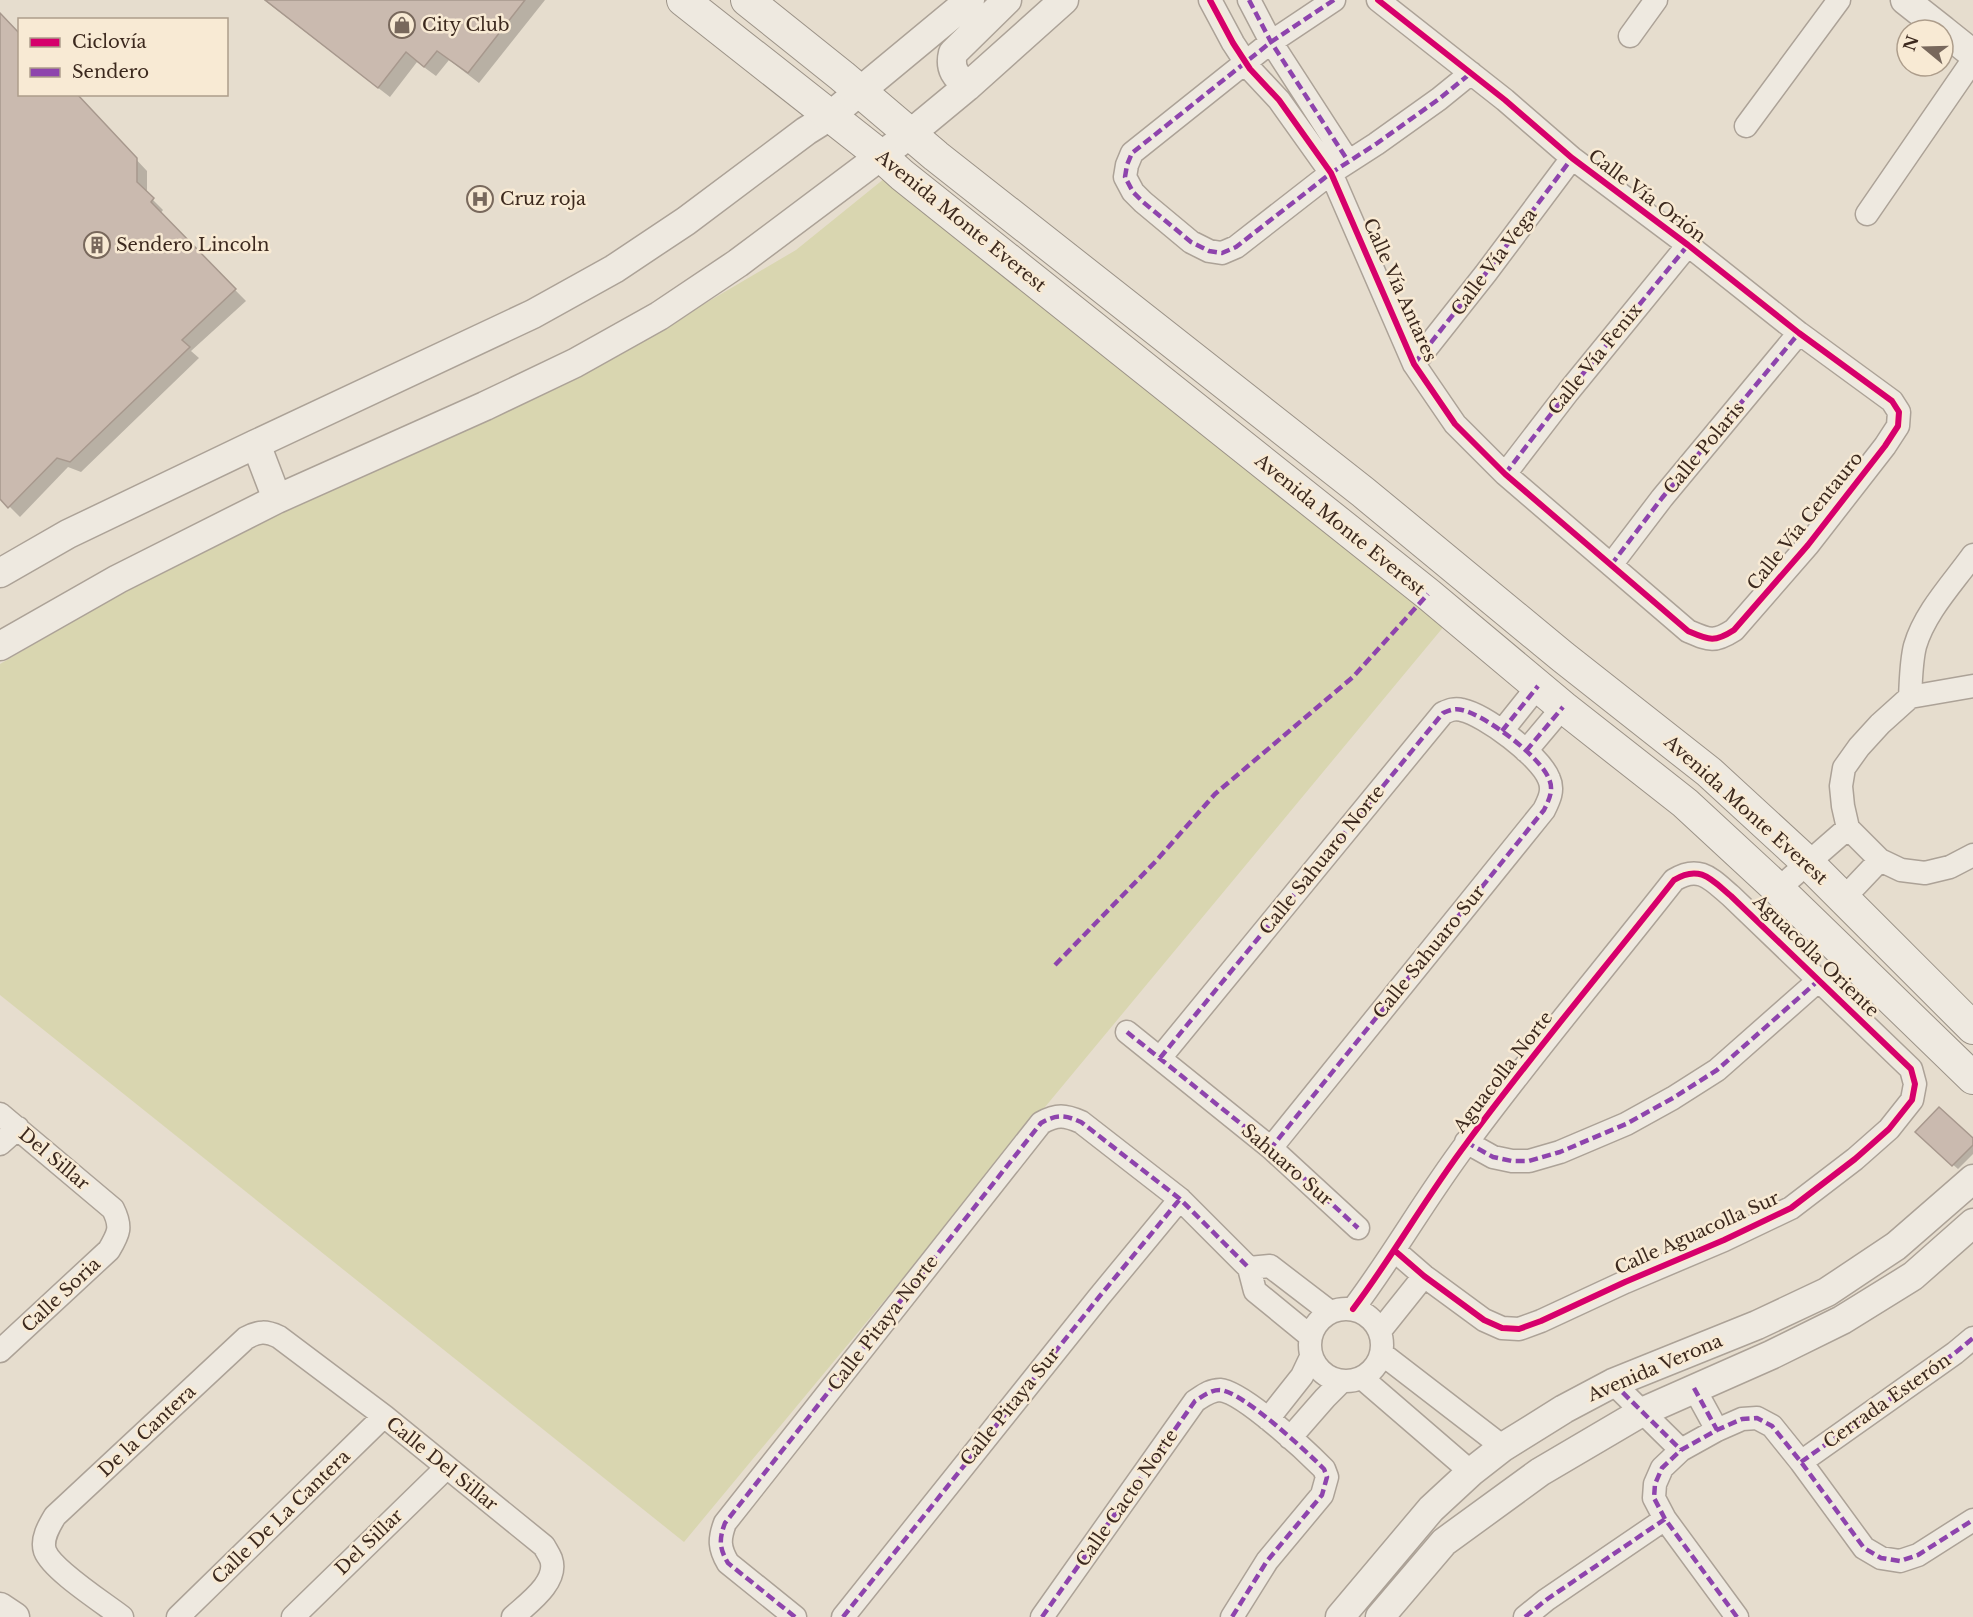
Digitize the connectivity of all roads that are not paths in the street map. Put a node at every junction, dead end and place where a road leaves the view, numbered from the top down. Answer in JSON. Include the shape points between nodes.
{"nodes":[{"id":1,"x":683,"y":0,"type":"edge"},
{"id":2,"x":747,"y":0,"type":"edge"},
{"id":3,"x":970,"y":0,"type":"edge"},
{"id":4,"x":1007,"y":0,"type":"edge"},
{"id":5,"x":1064,"y":0,"type":"edge"},
{"id":6,"x":1210,"y":0,"type":"edge"},
{"id":7,"x":1249,"y":0,"type":"edge"},
{"id":8,"x":1334,"y":0,"type":"edge"},
{"id":9,"x":1378,"y":0,"type":"edge"},
{"id":10,"x":1656,"y":0,"type":"edge"},
{"id":11,"x":1839,"y":0,"type":"edge"},
{"id":12,"x":1918,"y":4,"type":"edge"},
{"id":13,"x":1931,"y":18,"type":"edge"},
{"id":14,"x":1630,"y":36,"type":"dead end"},
{"id":15,"x":1955,"y":40,"type":"edge"},
{"id":16,"x":1271,"y":42,"type":"junction"},
{"id":17,"x":1973,"y":54,"type":"edge"},
{"id":18,"x":1973,"y":60,"type":"edge"},
{"id":19,"x":1246,"y":62,"type":"junction"},
{"id":20,"x":1471,"y":73,"type":"junction"},
{"id":21,"x":968,"y":86,"type":"junction"},
{"id":22,"x":860,"y":92,"type":"junction"},
{"id":23,"x":830,"y":116,"type":"junction"},
{"id":24,"x":1746,"y":126,"type":"dead end"},
{"id":25,"x":910,"y":134,"type":"junction"},
{"id":26,"x":881,"y":156,"type":"junction"},
{"id":27,"x":1572,"y":158,"type":"junction"},
{"id":28,"x":1340,"y":167,"type":"junction"},
{"id":29,"x":1867,"y":214,"type":"dead end"},
{"id":30,"x":1688,"y":244,"type":"junction"},
{"id":31,"x":1799,"y":333,"type":"junction"},
{"id":32,"x":1414,"y":364,"type":"junction"},
{"id":33,"x":1899,"y":412,"type":"joint"},
{"id":34,"x":256,"y":444,"type":"junction"},
{"id":35,"x":1505,"y":474,"type":"junction"},
{"id":36,"x":277,"y":499,"type":"junction"},
{"id":37,"x":1973,"y":555,"type":"edge"},
{"id":38,"x":1611,"y":565,"type":"junction"},
{"id":39,"x":0,"y":573,"type":"edge"},
{"id":40,"x":1720,"y":639,"type":"joint"},
{"id":41,"x":0,"y":646,"type":"edge"},
{"id":42,"x":1563,"y":657,"type":"junction"},
{"id":43,"x":1538,"y":686,"type":"junction"},
{"id":44,"x":1973,"y":686,"type":"edge"},
{"id":45,"x":1910,"y":697,"type":"junction"},
{"id":46,"x":1563,"y":707,"type":"junction"},
{"id":47,"x":1514,"y":741,"type":"junction"},
{"id":48,"x":1848,"y":828,"type":"junction"},
{"id":49,"x":1973,"y":855,"type":"edge"},
{"id":50,"x":1880,"y":860,"type":"junction"},
{"id":51,"x":1808,"y":863,"type":"junction"},
{"id":52,"x":1694,"y":872,"type":"joint"},
{"id":53,"x":1778,"y":889,"type":"junction"},
{"id":54,"x":1844,"y":899,"type":"junction"},
{"id":55,"x":1819,"y":980,"type":"junction"},
{"id":56,"x":1938,"y":992,"type":"junction"},
{"id":57,"x":1911,"y":1020,"type":"junction"},
{"id":58,"x":1973,"y":1028,"type":"edge"},
{"id":59,"x":1127,"y":1032,"type":"dead end"},
{"id":60,"x":1160,"y":1058,"type":"junction"},
{"id":61,"x":1911,"y":1069,"type":"joint"},
{"id":62,"x":1973,"y":1078,"type":"edge"},
{"id":63,"x":0,"y":1113,"type":"edge"},
{"id":64,"x":18,"y":1128,"type":"junction"},
{"id":65,"x":1466,"y":1142,"type":"junction"},
{"id":66,"x":0,"y":1144,"type":"edge"},
{"id":67,"x":1271,"y":1148,"type":"junction"},
{"id":68,"x":1973,"y":1179,"type":"edge"},
{"id":69,"x":1180,"y":1199,"type":"junction"},
{"id":70,"x":1973,"y":1223,"type":"edge"},
{"id":71,"x":1358,"y":1228,"type":"dead end"},
{"id":72,"x":117,"y":1236,"type":"joint"},
{"id":73,"x":1394,"y":1250,"type":"junction"},
{"id":74,"x":1249,"y":1268,"type":"junction"},
{"id":75,"x":1424,"y":1276,"type":"junction"},
{"id":76,"x":1353,"y":1309,"type":"junction"},
{"id":77,"x":1330,"y":1312,"type":"junction"},
{"id":78,"x":269,"y":1332,"type":"joint"},
{"id":79,"x":1973,"y":1338,"type":"edge"},
{"id":80,"x":1380,"y":1342,"type":"junction"},
{"id":81,"x":1311,"y":1347,"type":"junction"},
{"id":82,"x":0,"y":1352,"type":"edge"},
{"id":83,"x":1352,"y":1379,"type":"junction"},
{"id":84,"x":1613,"y":1383,"type":"junction"},
{"id":85,"x":1694,"y":1388,"type":"junction"},
{"id":86,"x":1642,"y":1412,"type":"junction"},
{"id":87,"x":384,"y":1416,"type":"junction"},
{"id":88,"x":1268,"y":1419,"type":"junction"},
{"id":89,"x":1718,"y":1430,"type":"junction"},
{"id":90,"x":1290,"y":1438,"type":"junction"},
{"id":91,"x":1503,"y":1447,"type":"junction"},
{"id":92,"x":1681,"y":1450,"type":"junction"},
{"id":93,"x":1801,"y":1462,"type":"junction"},
{"id":94,"x":446,"y":1468,"type":"junction"},
{"id":95,"x":1471,"y":1472,"type":"junction"},
{"id":96,"x":1665,"y":1519,"type":"junction"},
{"id":97,"x":1973,"y":1520,"type":"edge"},
{"id":98,"x":123,"y":1617,"type":"edge"},
{"id":99,"x":178,"y":1617,"type":"edge"},
{"id":100,"x":292,"y":1617,"type":"edge"},
{"id":101,"x":513,"y":1617,"type":"edge"},
{"id":102,"x":795,"y":1617,"type":"edge"},
{"id":103,"x":843,"y":1617,"type":"edge"},
{"id":104,"x":1042,"y":1617,"type":"edge"},
{"id":105,"x":1232,"y":1617,"type":"edge"},
{"id":106,"x":1340,"y":1617,"type":"edge"},
{"id":107,"x":1380,"y":1617,"type":"edge"},
{"id":108,"x":1525,"y":1617,"type":"edge"},
{"id":109,"x":1737,"y":1617,"type":"edge"}],
"edges":[{"from":1,"to":23,"type":"main road","name":"Avenida Monte Everest"},
{"from":2,"to":22,"type":"main road","name":"Avenida Monte Everest"},
{"from":3,"to":22,"type":"street"},
{"from":4,"to":21,"type":"street","via":[[952,53],[952,70]]},
{"from":5,"to":21,"type":"street"},
{"from":6,"to":19,"type":"street","name":"Calle Vía Antares"},
{"from":7,"to":16,"type":"street","name":"Calle Vía Antares"},
{"from":8,"to":16,"type":"street"},
{"from":9,"to":20,"type":"street","name":"Calle Vía Orión"},
{"from":10,"to":14,"type":"street"},
{"from":11,"to":24,"type":"street"},
{"from":12,"to":13,"type":"street"},
{"from":15,"to":17,"type":"street"},
{"from":16,"to":19,"type":"street"},
{"from":16,"to":28,"type":"street","name":"Calle Vía Antares"},
{"from":18,"to":29,"type":"street"},
{"from":19,"to":28,"type":"street","name":"Calle Vía Antares","via":[[1301,129]]},
{"from":19,"to":28,"type":"street","via":[[1132,153],[1125,177],[1133,192],[1191,242],[1222,253],[1248,240]]},
{"from":20,"to":27,"type":"street","name":"Calle Vía Orión"},
{"from":20,"to":28,"type":"street"},
{"from":21,"to":25,"type":"street"},
{"from":22,"to":23,"type":"street"},
{"from":22,"to":25,"type":"main road","name":"Avenida Monte Everest"},
{"from":23,"to":26,"type":"main road","name":"Avenida Monte Everest"},
{"from":23,"to":34,"type":"street","via":[[614,269],[533,314]]},
{"from":25,"to":26,"type":"street"},
{"from":25,"to":42,"type":"main road","name":"Avenida Monte Everest","via":[[1371,499]]},
{"from":26,"to":36,"type":"street","via":[[738,263],[659,316],[575,363]]},
{"from":26,"to":43,"type":"main road","name":"Avenida Monte Everest"},
{"from":27,"to":30,"type":"street","name":"Calle Vía Orión"},
{"from":27,"to":32,"type":"street","name":"Calle Vía Vega"},
{"from":28,"to":32,"type":"street","name":"Calle Vía Antares"},
{"from":30,"to":31,"type":"street","name":"Calle Vía Orión"},
{"from":30,"to":35,"type":"street","name":"Calle Vía Fenix"},
{"from":31,"to":33,"type":"street","name":"Calle Vía Orión","via":[[1892,401]]},
{"from":31,"to":38,"type":"street","name":"Calle Polaris"},
{"from":32,"to":35,"type":"street","name":"Calle Vía Antares","via":[[1455,424]]},
{"from":33,"to":40,"type":"street","name":"Calle Vía Centauro","via":[[1898,426],[1885,446],[1808,545],[1734,630]]},
{"from":34,"to":36,"type":"street"},
{"from":34,"to":39,"type":"street","via":[[68,534]]},
{"from":35,"to":38,"type":"street","name":"Calle Vía Antares"},
{"from":36,"to":41,"type":"street","via":[[118,579]]},
{"from":37,"to":45,"type":"street","via":[[1920,632]]},
{"from":38,"to":40,"type":"street","name":"Calle Vía Antares","via":[[1688,631]]},
{"from":42,"to":43,"type":"main road"},
{"from":42,"to":51,"type":"main road","name":"Avenida Monte Everest","via":[[1709,772]]},
{"from":43,"to":46,"type":"main road","name":"Avenida Monte Everest"},
{"from":43,"to":47,"type":"street"},
{"from":44,"to":45,"type":"street"},
{"from":45,"to":48,"type":"street","via":[[1859,747],[1844,768],[1841,786]]},
{"from":46,"to":47,"type":"street"},
{"from":46,"to":53,"type":"main road","name":"Avenida Monte Everest","via":[[1685,803]]},
{"from":47,"to":60,"type":"street","name":"Calle Sahuaro Norte","via":[[1462,710],[1443,713]]},
{"from":47,"to":67,"type":"street","name":"Calle Sahuaro Sur","via":[[1544,770],[1552,789],[1550,800]]},
{"from":48,"to":50,"type":"street"},
{"from":48,"to":51,"type":"street"},
{"from":49,"to":50,"type":"street","via":[[1950,867],[1925,873],[1901,870]]},
{"from":50,"to":54,"type":"street"},
{"from":51,"to":53,"type":"street"},
{"from":51,"to":54,"type":"main road","name":"Avenida Monte Everest"},
{"from":52,"to":55,"type":"street","name":"Aguacolla Oriente","via":[[1708,876]]},
{"from":52,"to":65,"type":"street","name":"Aguacolla Norte","via":[[1674,880]]},
{"from":53,"to":57,"type":"main road","name":"Avenida Monte Everest"},
{"from":54,"to":56,"type":"main road","name":"Avenida Monte Everest"},
{"from":55,"to":61,"type":"street","name":"Aguacolla Oriente"},
{"from":55,"to":65,"type":"street","via":[[1717,1070],[1626,1124],[1529,1161],[1493,1157]]},
{"from":56,"to":57,"type":"main road"},
{"from":56,"to":58,"type":"main road","name":"Avenida Monte Everest"},
{"from":57,"to":62,"type":"main road","name":"Avenida Monte Everest"},
{"from":59,"to":60,"type":"street","name":"Sahuaro Sur"},
{"from":60,"to":67,"type":"street","name":"Sahuaro Sur"},
{"from":61,"to":75,"type":"street","name":"Calle Aguacolla Sur","via":[[1916,1084],[1912,1100],[1889,1129],[1791,1208],[1540,1322],[1519,1329],[1502,1328],[1484,1320]]},
{"from":63,"to":64,"type":"street","name":"Del Sillar"},
{"from":64,"to":66,"type":"street"},
{"from":64,"to":72,"type":"street","name":"Del Sillar","via":[[113,1209],[119,1222]]},
{"from":65,"to":73,"type":"street","name":"Aguacolla Norte"},
{"from":67,"to":71,"type":"street","name":"Sahuaro Sur"},
{"from":68,"to":84,"type":"street","name":"Avenida Verona","via":[[1896,1246],[1827,1292],[1758,1325]]},
{"from":69,"to":74,"type":"street"},
{"from":69,"to":102,"type":"street","name":"Calle Pitaya Norte","via":[[1081,1122],[1068,1116],[1054,1116],[1041,1123],[724,1523],[719,1537],[728,1563]]},
{"from":69,"to":103,"type":"street","name":"Calle Pitaya Sur"},
{"from":70,"to":85,"type":"street","name":"Avenida Verona","via":[[1913,1276],[1842,1320]]},
{"from":72,"to":82,"type":"street","name":"Calle Soria","via":[[109,1250]]},
{"from":73,"to":75,"type":"street"},
{"from":73,"to":76,"type":"street","name":"Aguacolla Norte"},
{"from":74,"to":77,"type":"street","via":[[1270,1266]]},
{"from":74,"to":81,"type":"street","via":[[1255,1291]]},
{"from":75,"to":80,"type":"street"},
{"from":76,"to":77,"type":"street"},
{"from":76,"to":80,"type":"street","via":[[1373,1321]]},
{"from":77,"to":81,"type":"street","via":[[1314,1326]]},
{"from":78,"to":87,"type":"street","name":"Calle Del Sillar"},
{"from":78,"to":98,"type":"street","name":"De la Cantera","via":[[257,1332],[246,1338],[55,1516],[46,1533],[44,1549],[52,1564]]},
{"from":79,"to":93,"type":"street","name":"Cerrada Esterón"},
{"from":80,"to":83,"type":"street","via":[[1377,1363]]},
{"from":80,"to":91,"type":"street"},
{"from":81,"to":83,"type":"street","via":[[1323,1374],[1332,1379]]},
{"from":81,"to":88,"type":"street","via":[[1302,1376]]},
{"from":83,"to":90,"type":"street","via":[[1325,1398]]},
{"from":83,"to":95,"type":"street"},
{"from":84,"to":86,"type":"street"},
{"from":84,"to":91,"type":"street","name":"Avenida Verona"},
{"from":85,"to":86,"type":"street","name":"Avenida Verona"},
{"from":85,"to":89,"type":"street"},
{"from":86,"to":92,"type":"street"},
{"from":86,"to":107,"type":"street","name":"Avenida Verona","via":[[1540,1472],[1444,1542]]},
{"from":87,"to":94,"type":"street","name":"Calle Del Sillar"},
{"from":87,"to":99,"type":"street","name":"Calle De La Cantera"},
{"from":88,"to":90,"type":"street"},
{"from":88,"to":104,"type":"street","name":"Calle Cacto Norte","via":[[1220,1390],[1208,1392],[1195,1401]]},
{"from":89,"to":92,"type":"street"},
{"from":89,"to":93,"type":"street","via":[[1742,1419],[1757,1418],[1772,1426]]},
{"from":90,"to":105,"type":"street","via":[[1324,1468],[1327,1478],[1322,1494],[1267,1561]]},
{"from":91,"to":95,"type":"street","name":"Avenida Verona"},
{"from":92,"to":96,"type":"street","via":[[1662,1468],[1655,1484],[1654,1498]]},
{"from":93,"to":97,"type":"street","via":[[1864,1548],[1881,1558],[1900,1561],[1918,1555]]},
{"from":94,"to":100,"type":"street","name":"Del Sillar"},
{"from":94,"to":101,"type":"street","name":"Calle Del Sillar","via":[[544,1546],[552,1561],[542,1590]]},
{"from":95,"to":106,"type":"street","name":"Avenida Verona","via":[[1431,1509]]},
{"from":96,"to":108,"type":"street"},
{"from":96,"to":109,"type":"street"}]}
